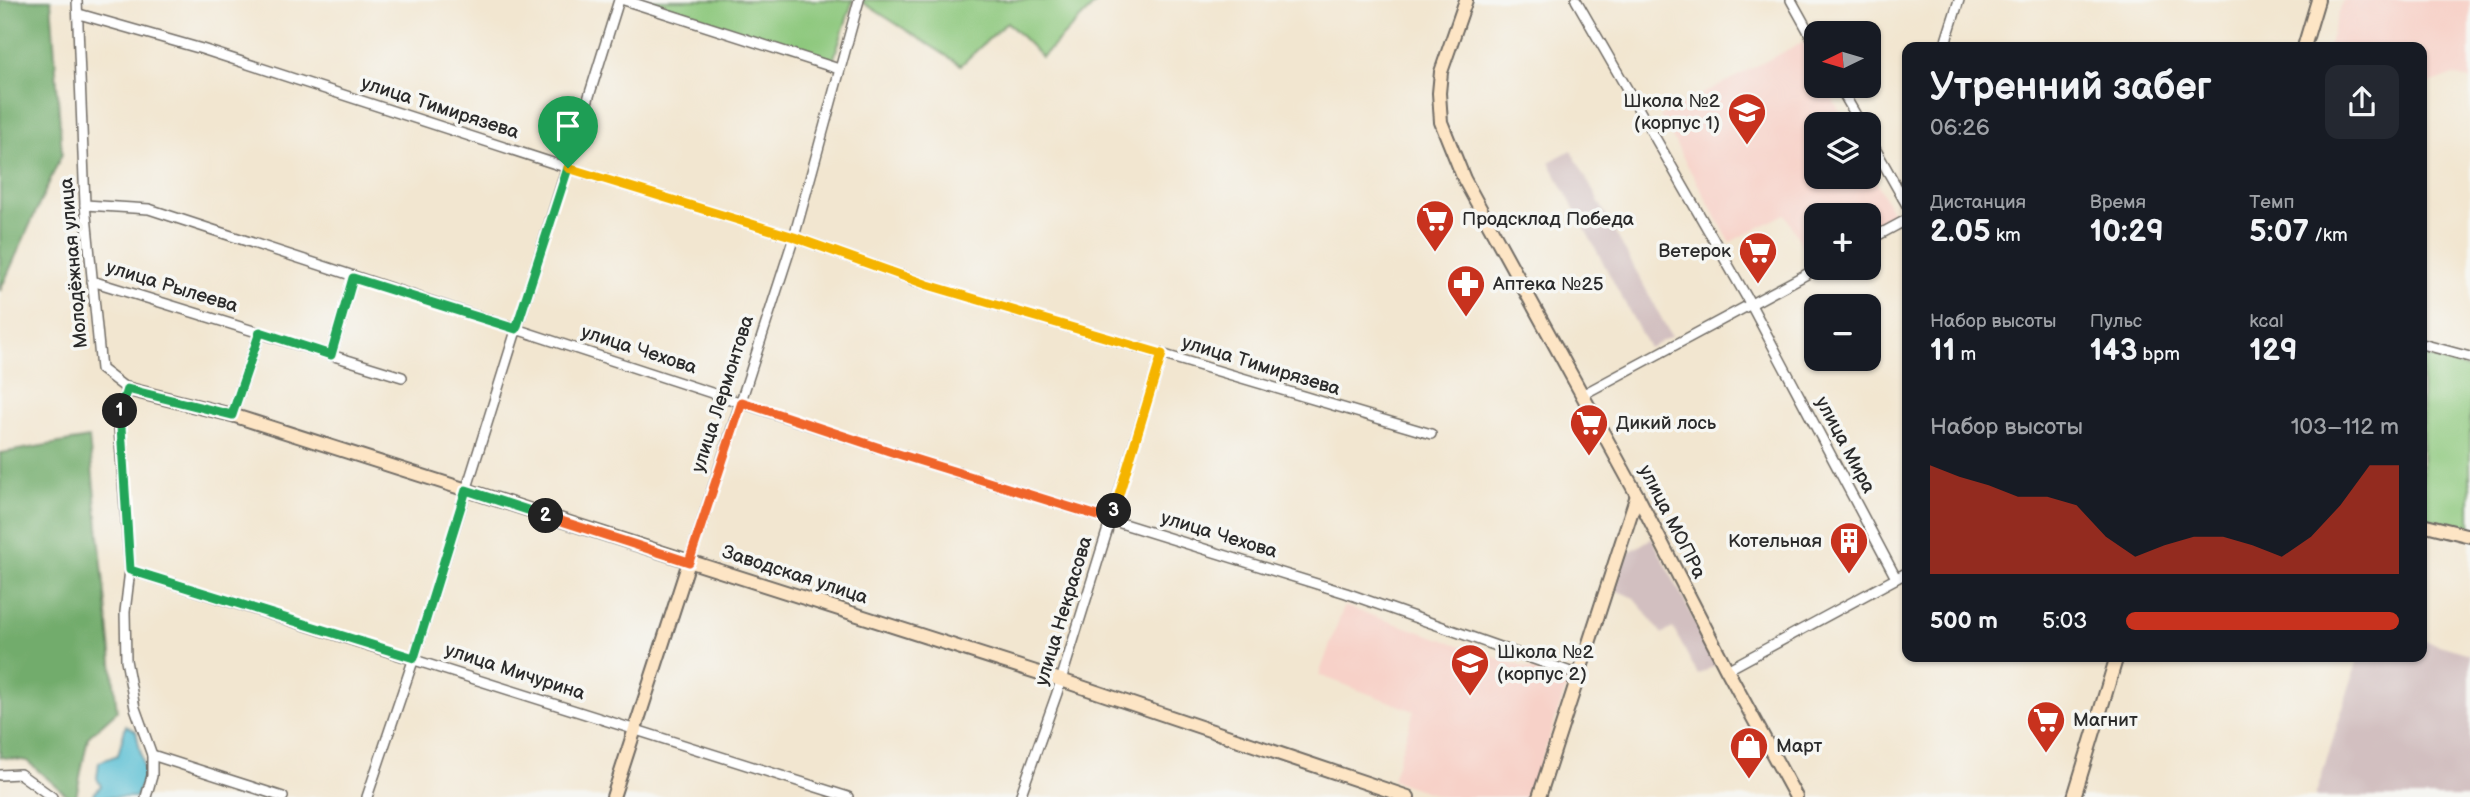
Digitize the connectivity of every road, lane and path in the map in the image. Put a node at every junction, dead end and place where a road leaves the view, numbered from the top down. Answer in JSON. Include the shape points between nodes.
{"nodes":[{"id":1,"x":77,"y":0,"type":"edge"},
{"id":2,"x":621,"y":0,"type":"edge"},
{"id":3,"x":859,"y":0,"type":"edge"},
{"id":4,"x":1466,"y":0,"type":"edge"},
{"id":5,"x":1576,"y":0,"type":"edge"},
{"id":6,"x":1791,"y":0,"type":"edge"},
{"id":7,"x":1959,"y":0,"type":"edge"},
{"id":8,"x":2318,"y":0,"type":"edge"},
{"id":9,"x":79,"y":14,"type":"junction"},
{"id":10,"x":1804,"y":23,"type":"edge"},
{"id":11,"x":1946,"y":42,"type":"edge"},
{"id":12,"x":2305,"y":42,"type":"edge"},
{"id":13,"x":839,"y":69,"type":"junction"},
{"id":14,"x":1881,"y":160,"type":"edge"},
{"id":15,"x":568,"y":168,"type":"junction"},
{"id":16,"x":1902,"y":198,"type":"edge"},
{"id":17,"x":85,"y":205,"type":"junction"},
{"id":18,"x":1902,"y":222,"type":"edge"},
{"id":19,"x":1881,"y":234,"type":"edge"},
{"id":20,"x":794,"y":237,"type":"junction"},
{"id":21,"x":1804,"y":275,"type":"edge"},
{"id":22,"x":353,"y":278,"type":"junction"},
{"id":23,"x":92,"y":281,"type":"junction"},
{"id":24,"x":1750,"y":303,"type":"junction"},
{"id":25,"x":516,"y":329,"type":"junction"},
{"id":26,"x":260,"y":332,"type":"junction"},
{"id":27,"x":2427,"y":345,"type":"edge"},
{"id":28,"x":1162,"y":354,"type":"junction"},
{"id":29,"x":331,"y":355,"type":"junction"},
{"id":30,"x":2470,"y":357,"type":"edge"},
{"id":31,"x":402,"y":377,"type":"dead end"},
{"id":32,"x":127,"y":389,"type":"junction"},
{"id":33,"x":1582,"y":395,"type":"junction"},
{"id":34,"x":742,"y":402,"type":"junction"},
{"id":35,"x":232,"y":415,"type":"junction"},
{"id":36,"x":1431,"y":434,"type":"dead end"},
{"id":37,"x":466,"y":490,"type":"junction"},
{"id":38,"x":1637,"y":495,"type":"junction"},
{"id":39,"x":1111,"y":520,"type":"junction"},
{"id":40,"x":2427,"y":524,"type":"edge"},
{"id":41,"x":2470,"y":536,"type":"edge"},
{"id":42,"x":689,"y":562,"type":"junction"},
{"id":43,"x":130,"y":570,"type":"junction"},
{"id":44,"x":1902,"y":575,"type":"edge"},
{"id":45,"x":1896,"y":578,"type":"junction"},
{"id":46,"x":414,"y":658,"type":"junction"},
{"id":47,"x":2115,"y":662,"type":"edge"},
{"id":48,"x":1727,"y":670,"type":"junction"},
{"id":49,"x":1579,"y":674,"type":"junction"},
{"id":50,"x":1061,"y":680,"type":"junction"},
{"id":51,"x":635,"y":729,"type":"junction"},
{"id":52,"x":152,"y":755,"type":"junction"},
{"id":53,"x":0,"y":775,"type":"edge"},
{"id":54,"x":52,"y":797,"type":"edge"},
{"id":55,"x":146,"y":797,"type":"edge"},
{"id":56,"x":283,"y":797,"type":"edge"},
{"id":57,"x":367,"y":797,"type":"edge"},
{"id":58,"x":613,"y":797,"type":"edge"},
{"id":59,"x":848,"y":797,"type":"edge"},
{"id":60,"x":1020,"y":797,"type":"edge"},
{"id":61,"x":1408,"y":797,"type":"edge"},
{"id":62,"x":1539,"y":797,"type":"edge"},
{"id":63,"x":1796,"y":797,"type":"edge"},
{"id":64,"x":2074,"y":797,"type":"edge"}],
"edges":[{"from":1,"to":9,"type":"street","name":"Молодёжная улица"},
{"from":2,"to":13,"type":"street"},
{"from":2,"to":15,"type":"street"},
{"from":3,"to":13,"type":"street","name":"улица Лермонтова"},
{"from":4,"to":33,"type":"street","name":"улица МОПРа","via":[[1441,72],[1441,122],[1464,179]]},
{"from":5,"to":24,"type":"street","name":"улица Мира"},
{"from":6,"to":10,"type":"street"},
{"from":7,"to":11,"type":"street"},
{"from":8,"to":12,"type":"street"},
{"from":9,"to":15,"type":"street","name":"улица Тимирязева","via":[[202,49]]},
{"from":9,"to":17,"type":"street","name":"Молодёжная улица"},
{"from":13,"to":20,"type":"street","name":"улица Лермонтова"},
{"from":14,"to":16,"type":"street"},
{"from":15,"to":20,"type":"street","name":"улица Тимирязева"},
{"from":15,"to":25,"type":"street"},
{"from":17,"to":22,"type":"street","name":"улица Чехова","via":[[149,209]]},
{"from":17,"to":23,"type":"street","name":"Молодёжная улица"},
{"from":18,"to":19,"type":"street"},
{"from":20,"to":28,"type":"street","name":"улица Тимирязева","via":[[928,285]]},
{"from":20,"to":34,"type":"street","name":"улица Лермонтова"},
{"from":21,"to":24,"type":"street"},
{"from":22,"to":25,"type":"street","name":"улица Чехова"},
{"from":22,"to":29,"type":"street"},
{"from":23,"to":26,"type":"street","name":"улица Рылеева"},
{"from":23,"to":32,"type":"street","name":"Молодёжная улица","via":[[101,369]]},
{"from":24,"to":33,"type":"street"},
{"from":24,"to":45,"type":"street","name":"улица Мира"},
{"from":25,"to":34,"type":"street","name":"улица Чехова"},
{"from":25,"to":37,"type":"street"},
{"from":26,"to":29,"type":"street","name":"улица Рылеева"},
{"from":26,"to":35,"type":"street"},
{"from":27,"to":30,"type":"street"},
{"from":28,"to":36,"type":"street","name":"улица Тимирязева"},
{"from":28,"to":39,"type":"street","name":"улица Некрасова"},
{"from":29,"to":31,"type":"street","name":"улица Рылеева"},
{"from":32,"to":35,"type":"street","name":"Заводская улица"},
{"from":32,"to":43,"type":"street","via":[[118,416]]},
{"from":33,"to":38,"type":"street","name":"улица МОПРа"},
{"from":34,"to":39,"type":"street","name":"улица Чехова"},
{"from":34,"to":42,"type":"street","name":"улица Лермонтова"},
{"from":35,"to":37,"type":"street","name":"Заводская улица"},
{"from":37,"to":42,"type":"street","name":"Заводская улица"},
{"from":37,"to":46,"type":"street"},
{"from":38,"to":48,"type":"street","name":"улица МОПРа"},
{"from":38,"to":49,"type":"street"},
{"from":39,"to":49,"type":"street","name":"улица Чехова","via":[[1346,593]]},
{"from":39,"to":50,"type":"street","name":"улица Некрасова"},
{"from":40,"to":41,"type":"street"},
{"from":42,"to":50,"type":"street","name":"Заводская улица"},
{"from":42,"to":51,"type":"street","name":"улица Лермонтова"},
{"from":43,"to":46,"type":"street","name":"улица Мичурина"},
{"from":43,"to":52,"type":"street","via":[[126,660],[135,708]]},
{"from":44,"to":45,"type":"street"},
{"from":45,"to":48,"type":"street"},
{"from":46,"to":51,"type":"street","name":"улица Мичурина"},
{"from":46,"to":57,"type":"street"},
{"from":47,"to":64,"type":"street"},
{"from":48,"to":63,"type":"street","name":"улица МОПРа"},
{"from":49,"to":62,"type":"street"},
{"from":50,"to":60,"type":"street","name":"улица Некрасова"},
{"from":50,"to":61,"type":"street","name":"Заводская улица"},
{"from":51,"to":58,"type":"street","name":"улица Лермонтова"},
{"from":51,"to":59,"type":"street","name":"улица Мичурина"},
{"from":52,"to":55,"type":"street"},
{"from":52,"to":56,"type":"street"},
{"from":53,"to":54,"type":"street","via":[[20,774]]}]}
